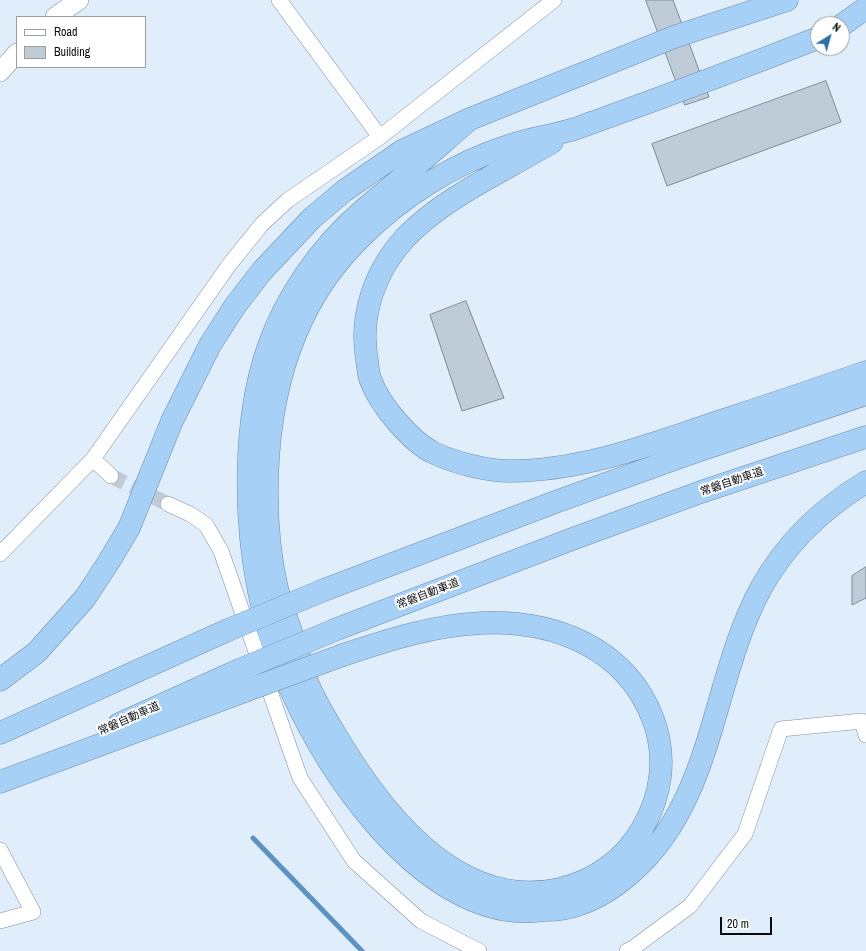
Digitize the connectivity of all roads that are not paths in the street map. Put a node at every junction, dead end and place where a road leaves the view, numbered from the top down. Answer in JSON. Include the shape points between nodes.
{"nodes":[{"id":1,"x":79,"y":0,"type":"edge"},
{"id":2,"x":279,"y":0,"type":"edge"},
{"id":3,"x":554,"y":0,"type":"edge"},
{"id":4,"x":787,"y":0,"type":"edge"},
{"id":5,"x":866,"y":8,"type":"edge"},
{"id":6,"x":56,"y":16,"type":"edge"},
{"id":7,"x":850,"y":19,"type":"edge"},
{"id":8,"x":866,"y":27,"type":"edge"},
{"id":9,"x":850,"y":30,"type":"edge"},
{"id":10,"x":810,"y":41,"type":"edge"},
{"id":11,"x":16,"y":55,"type":"edge"},
{"id":12,"x":0,"y":72,"type":"edge"},
{"id":13,"x":470,"y":119,"type":"junction"},
{"id":14,"x":570,"y":131,"type":"junction"},
{"id":15,"x":380,"y":137,"type":"junction"},
{"id":16,"x":866,"y":372,"type":"edge"},
{"id":17,"x":866,"y":394,"type":"edge"},
{"id":18,"x":866,"y":437,"type":"edge"},
{"id":19,"x":93,"y":460,"type":"junction"},
{"id":20,"x":111,"y":476,"type":"tunnel mouth"},
{"id":21,"x":866,"y":482,"type":"edge"},
{"id":22,"x":168,"y":504,"type":"tunnel mouth"},
{"id":23,"x":0,"y":554,"type":"edge"},
{"id":24,"x":0,"y":680,"type":"edge"},
{"id":25,"x":0,"y":733,"type":"edge"},
{"id":26,"x":866,"y":735,"type":"edge"},
{"id":27,"x":0,"y":777,"type":"edge"},
{"id":28,"x":0,"y":782,"type":"edge"},
{"id":29,"x":0,"y":850,"type":"edge"},
{"id":30,"x":0,"y":921,"type":"edge"},
{"id":31,"x":478,"y":951,"type":"edge"},
{"id":32,"x":627,"y":951,"type":"edge"}],
"edges":[{"from":1,"to":6,"type":"street"},
{"from":2,"to":15,"type":"street"},
{"from":3,"to":15,"type":"street"},
{"from":4,"to":13,"type":"highway","via":[[674,37]]},
{"from":5,"to":7,"type":"highway"},
{"from":8,"to":9,"type":"highway"},
{"from":10,"to":14,"type":"highway","via":[[691,88]]},
{"from":11,"to":12,"type":"street"},
{"from":13,"to":21,"type":"highway","via":[[359,213],[330,243],[306,275],[286,308],[268,348],[258,388],[250,445],[251,531],[259,592],[270,635],[290,689],[313,733],[360,806],[405,856],[455,892],[506,910],[532,912],[578,905],[601,895],[621,882],[656,849],[688,793],[700,766],[737,644],[761,588],[796,538],[812,521]]},
{"from":13,"to":24,"type":"highway","via":[[402,151],[344,192],[312,218],[262,271],[235,306],[207,352],[172,421],[129,528],[108,563],[85,598],[36,652]]},
{"from":14,"to":16,"type":"highway","via":[[456,197],[427,218],[405,239],[385,265],[371,294],[365,322],[365,351],[370,380],[386,408],[406,432],[432,452],[466,465],[509,471],[555,468],[616,456]]},
{"from":14,"to":28,"type":"highway","bridge":true,"via":[[512,144],[472,160],[442,176],[382,218],[357,240],[335,266],[302,316],[276,394],[268,457],[270,540],[277,586],[307,682],[318,705],[372,790],[405,830],[427,850],[443,863],[483,883],[529,892],[551,890],[578,883],[607,868],[626,852],[649,817],[661,775],[661,750],[648,707],[635,684],[618,665],[596,648],[548,629],[517,624],[482,623],[424,631],[390,640],[343,655],[245,691]]},
{"from":15,"to":19,"type":"street","via":[[288,200],[262,224],[229,265]]},
{"from":17,"to":25,"type":"highway","bridge":true,"via":[[693,452],[324,590],[228,630]]},
{"from":18,"to":27,"type":"highway","name":"常磐自動車道","bridge":true,"via":[[568,540],[337,629]]},
{"from":19,"to":20,"type":"street"},
{"from":19,"to":23,"type":"street"},
{"from":22,"to":31,"type":"street","via":[[206,525],[221,551],[300,778],[354,861],[420,921]]},
{"from":26,"to":32,"type":"street","via":[[862,721],[781,729],[745,834],[690,906]]},
{"from":29,"to":30,"type":"street","via":[[33,912]]}]}
